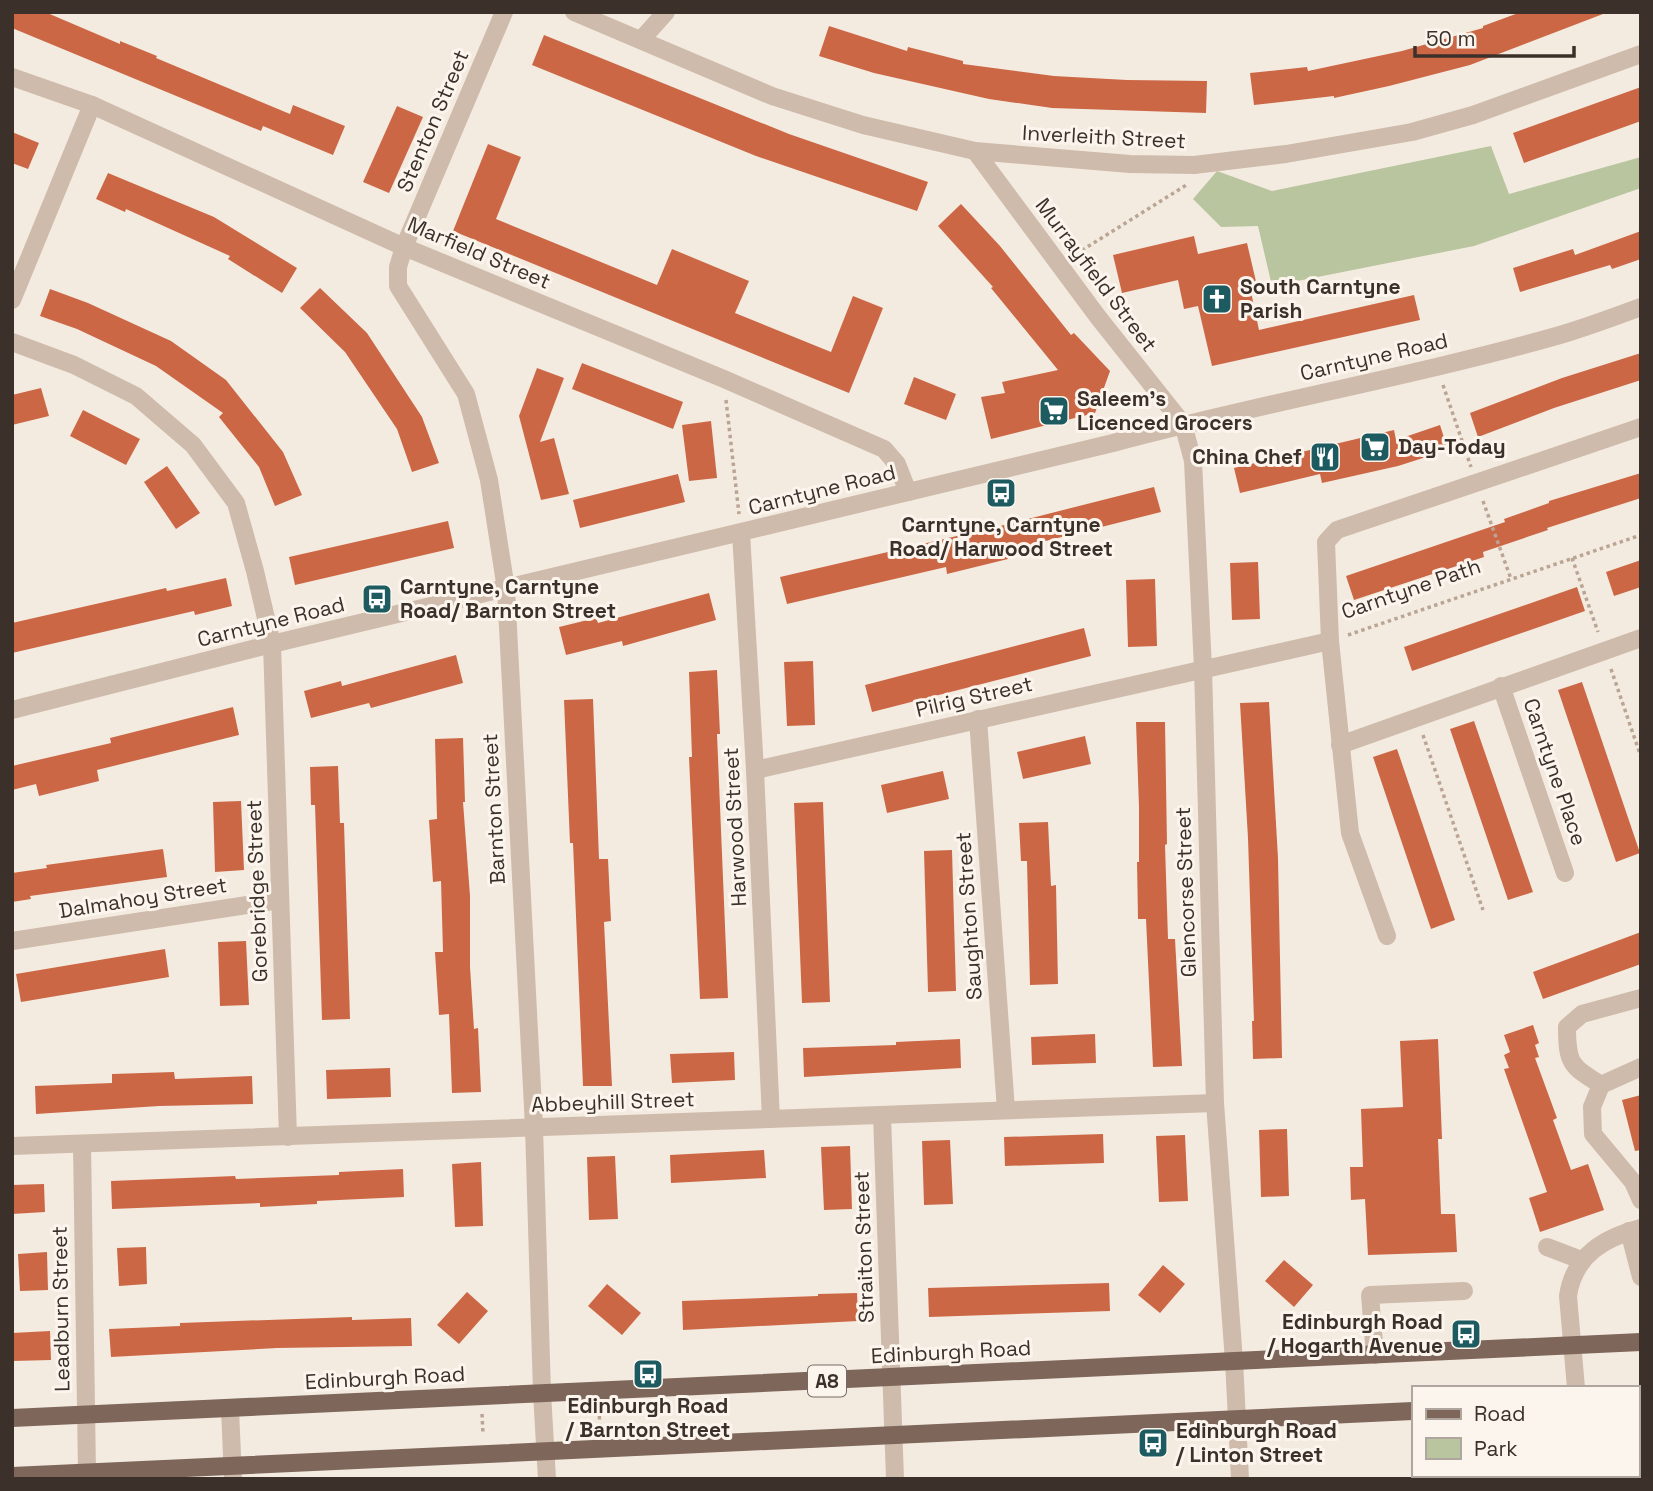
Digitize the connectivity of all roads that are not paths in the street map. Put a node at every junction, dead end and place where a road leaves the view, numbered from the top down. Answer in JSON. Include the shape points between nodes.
{"nodes":[{"id":1,"x":504,"y":12,"type":"edge"},
{"id":2,"x":574,"y":12,"type":"edge"},
{"id":3,"x":666,"y":12,"type":"edge"},
{"id":4,"x":641,"y":40,"type":"junction"},
{"id":5,"x":1641,"y":54,"type":"edge"},
{"id":6,"x":12,"y":77,"type":"edge"},
{"id":7,"x":93,"y":105,"type":"junction"},
{"id":8,"x":975,"y":151,"type":"junction"},
{"id":9,"x":404,"y":247,"type":"junction"},
{"id":10,"x":12,"y":300,"type":"edge"},
{"id":11,"x":1641,"y":307,"type":"edge"},
{"id":12,"x":12,"y":342,"type":"edge"},
{"id":13,"x":1183,"y":424,"type":"junction"},
{"id":14,"x":1641,"y":427,"type":"edge"},
{"id":15,"x":908,"y":492,"type":"junction"},
{"id":16,"x":741,"y":533,"type":"junction"},
{"id":17,"x":506,"y":589,"type":"junction"},
{"id":18,"x":1641,"y":638,"type":"edge"},
{"id":19,"x":1330,"y":641,"type":"junction"},
{"id":20,"x":272,"y":645,"type":"junction"},
{"id":21,"x":1203,"y":668,"type":"junction"},
{"id":22,"x":1501,"y":686,"type":"junction"},
{"id":23,"x":12,"y":710,"type":"edge"},
{"id":24,"x":978,"y":719,"type":"junction"},
{"id":25,"x":1340,"y":745,"type":"junction"},
{"id":26,"x":755,"y":770,"type":"junction"},
{"id":27,"x":1565,"y":873,"type":"dead end"},
{"id":28,"x":280,"y":900,"type":"junction"},
{"id":29,"x":1387,"y":936,"type":"dead end"},
{"id":30,"x":12,"y":941,"type":"edge"},
{"id":31,"x":1641,"y":998,"type":"edge"},
{"id":32,"x":1641,"y":1066,"type":"edge"},
{"id":33,"x":1601,"y":1086,"type":"junction"},
{"id":34,"x":1215,"y":1103,"type":"junction"},
{"id":35,"x":1006,"y":1110,"type":"junction"},
{"id":36,"x":882,"y":1115,"type":"junction"},
{"id":37,"x":771,"y":1119,"type":"junction"},
{"id":38,"x":534,"y":1127,"type":"junction"},
{"id":39,"x":288,"y":1137,"type":"junction"},
{"id":40,"x":82,"y":1144,"type":"junction"},
{"id":41,"x":12,"y":1146,"type":"edge"},
{"id":42,"x":1641,"y":1200,"type":"edge"},
{"id":43,"x":1635,"y":1229,"type":"edge"},
{"id":44,"x":1547,"y":1247,"type":"dead end"},
{"id":45,"x":1581,"y":1260,"type":"junction"},
{"id":46,"x":1641,"y":1277,"type":"edge"},
{"id":47,"x":1464,"y":1291,"type":"dead end"},
{"id":48,"x":1641,"y":1342,"type":"edge"},
{"id":49,"x":1572,"y":1345,"type":"junction"},
{"id":50,"x":1375,"y":1354,"type":"junction"},
{"id":51,"x":1234,"y":1361,"type":"junction"},
{"id":52,"x":892,"y":1378,"type":"junction"},
{"id":53,"x":1576,"y":1386,"type":"edge"},
{"id":54,"x":542,"y":1393,"type":"junction"},
{"id":55,"x":230,"y":1409,"type":"junction"},
{"id":56,"x":1412,"y":1411,"type":"edge"},
{"id":57,"x":85,"y":1414,"type":"junction"},
{"id":58,"x":12,"y":1418,"type":"edge"},
{"id":59,"x":1237,"y":1419,"type":"junction"},
{"id":60,"x":892,"y":1436,"type":"junction"},
{"id":61,"x":546,"y":1451,"type":"junction"},
{"id":62,"x":88,"y":1473,"type":"junction"},
{"id":63,"x":233,"y":1473,"type":"edge"},
{"id":64,"x":12,"y":1476,"type":"edge"},
{"id":65,"x":547,"y":1479,"type":"edge"},
{"id":66,"x":895,"y":1479,"type":"edge"},
{"id":67,"x":1240,"y":1479,"type":"edge"}],
"edges":[{"from":1,"to":9,"type":"street","name":"Stenton Street"},
{"from":2,"to":4,"type":"street","name":"Inverleith Street"},
{"from":3,"to":4,"type":"street"},
{"from":4,"to":8,"type":"street","name":"Inverleith Street","via":[[772,96],[863,125]]},
{"from":5,"to":8,"type":"street","name":"Inverleith Street","via":[[1412,132],[1286,154],[1194,165]]},
{"from":6,"to":7,"type":"street","name":"Marfield Street"},
{"from":7,"to":9,"type":"street","name":"Marfield Street"},
{"from":7,"to":10,"type":"street"},
{"from":8,"to":13,"type":"street","name":"Murrayfield Street"},
{"from":9,"to":15,"type":"street","name":"Marfield Street","via":[[884,449],[897,464]]},
{"from":9,"to":17,"type":"street","name":"Barnton Street","via":[[398,286],[466,394],[489,480]]},
{"from":11,"to":13,"type":"street","name":"Carntyne Road","via":[[1561,335]]},
{"from":12,"to":20,"type":"street","name":"Gorebridge Street","via":[[74,365],[136,396],[193,445],[236,503]]},
{"from":13,"to":15,"type":"street","name":"Carntyne Road"},
{"from":13,"to":21,"type":"street","name":"Glencorse Street","via":[[1193,461]]},
{"from":14,"to":19,"type":"street","name":"Carntyne Path","via":[[1337,530],[1326,542]]},
{"from":15,"to":16,"type":"street","name":"Carntyne Road"},
{"from":16,"to":17,"type":"street","name":"Carntyne Road"},
{"from":16,"to":26,"type":"street","name":"Harwood Street"},
{"from":17,"to":20,"type":"street","name":"Carntyne Road"},
{"from":17,"to":38,"type":"street","name":"Barnton Street"},
{"from":18,"to":22,"type":"street","name":"Carntyne Place"},
{"from":19,"to":21,"type":"street"},
{"from":19,"to":25,"type":"street"},
{"from":20,"to":23,"type":"street","name":"Carntyne Road"},
{"from":20,"to":28,"type":"street","name":"Gorebridge Street"},
{"from":21,"to":24,"type":"street","name":"Pilrig Street"},
{"from":21,"to":34,"type":"street","name":"Glencorse Street"},
{"from":22,"to":25,"type":"street","name":"Carntyne Place"},
{"from":22,"to":27,"type":"street","name":"Carntyne Place"},
{"from":24,"to":26,"type":"street","name":"Pilrig Street"},
{"from":24,"to":35,"type":"street","name":"Saughton Street"},
{"from":25,"to":29,"type":"street","via":[[1350,833]]},
{"from":26,"to":37,"type":"street","name":"Harwood Street"},
{"from":28,"to":30,"type":"street","name":"Dalmahoy Street"},
{"from":28,"to":39,"type":"street","name":"Gorebridge Street"},
{"from":31,"to":33,"type":"street","via":[[1582,1014],[1567,1027],[1567,1051],[1575,1069]]},
{"from":32,"to":33,"type":"street"},
{"from":33,"to":42,"type":"street","via":[[1591,1107],[1593,1135],[1633,1182]]},
{"from":34,"to":35,"type":"street","name":"Abbeyhill Street"},
{"from":34,"to":51,"type":"street","name":"Glencorse Street"},
{"from":35,"to":36,"type":"street","name":"Abbeyhill Street"},
{"from":36,"to":37,"type":"street","name":"Abbeyhill Street"},
{"from":36,"to":52,"type":"street","name":"Straiton Street"},
{"from":37,"to":38,"type":"street","name":"Abbeyhill Street"},
{"from":38,"to":39,"type":"street","name":"Abbeyhill Street"},
{"from":38,"to":54,"type":"street","name":"Barnton Street"},
{"from":39,"to":40,"type":"street","name":"Abbeyhill Street"},
{"from":40,"to":41,"type":"street","name":"Abbeyhill Street"},
{"from":40,"to":57,"type":"street","name":"Leadburn Street"},
{"from":43,"to":45,"type":"street","via":[[1606,1240]]},
{"from":43,"to":46,"type":"street"},
{"from":44,"to":45,"type":"street"},
{"from":45,"to":49,"type":"street","via":[[1568,1296]]},
{"from":47,"to":50,"type":"street","via":[[1370,1295]]},
{"from":48,"to":49,"type":"main road","name":"Edinburgh Road","number":"A8"},
{"from":49,"to":50,"type":"main road","name":"Edinburgh Road","number":"A8"},
{"from":49,"to":53,"type":"street"},
{"from":50,"to":51,"type":"main road","name":"Edinburgh Road","number":"A8"},
{"from":51,"to":52,"type":"main road","name":"Edinburgh Road","number":"A8"},
{"from":51,"to":59,"type":"street","name":"Glencorse Street"},
{"from":52,"to":54,"type":"main road","name":"Edinburgh Road","number":"A8"},
{"from":52,"to":60,"type":"street","name":"Straiton Street"},
{"from":54,"to":55,"type":"main road","name":"Edinburgh Road","number":"A8"},
{"from":54,"to":61,"type":"street","name":"Barnton Street"},
{"from":55,"to":57,"type":"main road","name":"Edinburgh Road","number":"A8"},
{"from":55,"to":63,"type":"street"},
{"from":56,"to":59,"type":"main road"},
{"from":57,"to":58,"type":"main road","name":"Edinburgh Road","number":"A8"},
{"from":57,"to":62,"type":"street","name":"Leadburn Street"},
{"from":59,"to":60,"type":"main road"},
{"from":59,"to":67,"type":"street","name":"Glencorse Street"},
{"from":60,"to":61,"type":"main road"},
{"from":60,"to":66,"type":"street","name":"Straiton Street"},
{"from":61,"to":63,"type":"main road"},
{"from":61,"to":65,"type":"street","name":"Barnton Street"},
{"from":62,"to":63,"type":"main road"},
{"from":62,"to":64,"type":"main road"}]}
